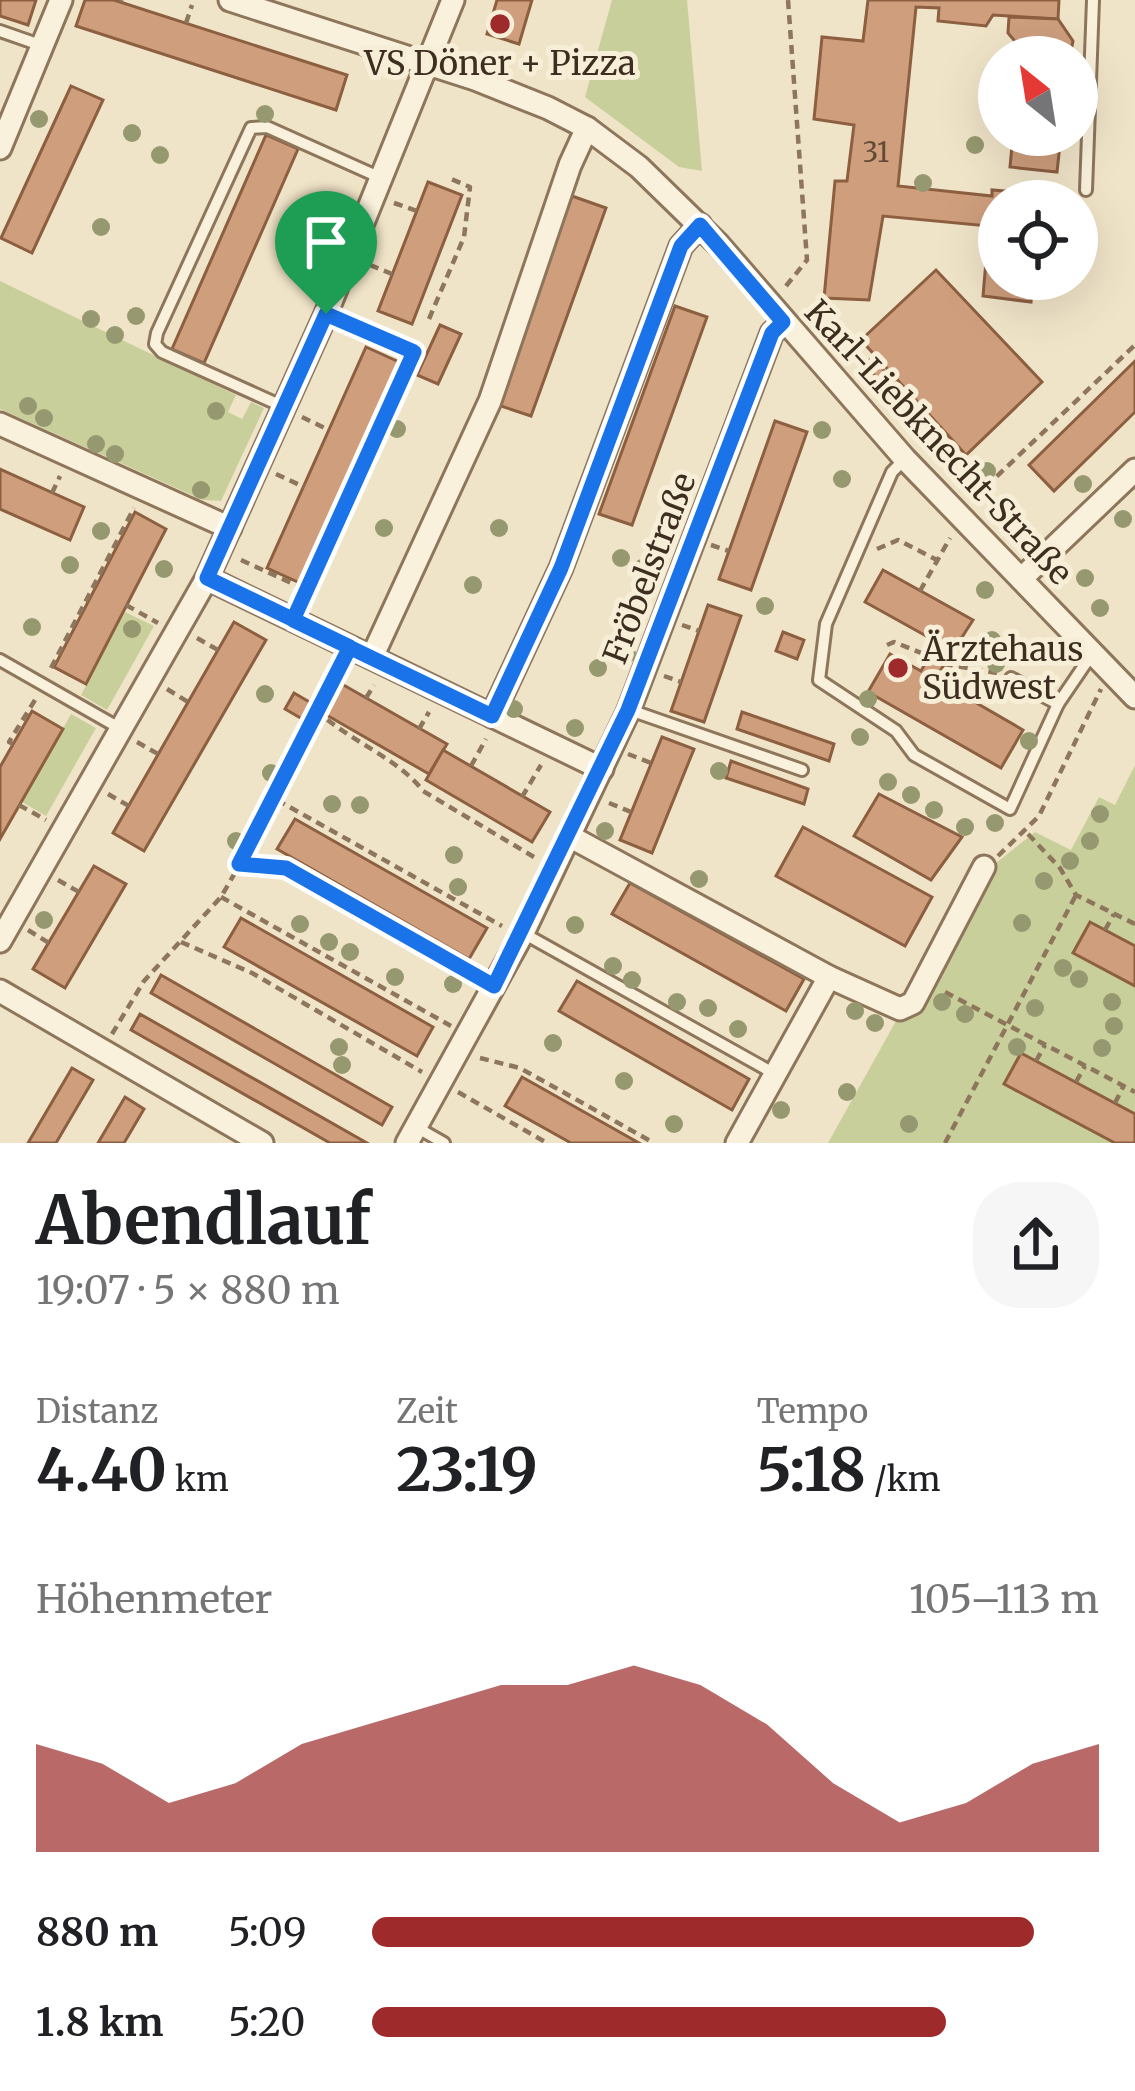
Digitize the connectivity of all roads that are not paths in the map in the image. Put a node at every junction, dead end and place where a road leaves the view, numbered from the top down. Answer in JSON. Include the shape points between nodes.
{"nodes":[{"id":1,"x":61,"y":0,"type":"edge"},
{"id":2,"x":230,"y":0,"type":"edge"},
{"id":3,"x":453,"y":0,"type":"edge"},
{"id":4,"x":1093,"y":0,"type":"edge"},
{"id":5,"x":0,"y":32,"type":"edge"},
{"id":6,"x":43,"y":46,"type":"junction"},
{"id":7,"x":429,"y":65,"type":"junction"},
{"id":8,"x":587,"y":128,"type":"junction"},
{"id":9,"x":0,"y":148,"type":"edge"},
{"id":10,"x":381,"y":178,"type":"junction"},
{"id":11,"x":1086,"y":180,"type":"edge"},
{"id":12,"x":700,"y":225,"type":"junction"},
{"id":13,"x":326,"y":314,"type":"junction"},
{"id":14,"x":783,"y":322,"type":"junction"},
{"id":15,"x":293,"y":412,"type":"junction"},
{"id":16,"x":385,"y":416,"type":"road end"},
{"id":17,"x":0,"y":424,"type":"edge"},
{"id":18,"x":905,"y":459,"type":"junction"},
{"id":19,"x":1135,"y":470,"type":"edge"},
{"id":20,"x":230,"y":528,"type":"junction"},
{"id":21,"x":334,"y":535,"type":"road end"},
{"id":22,"x":207,"y":578,"type":"junction"},
{"id":23,"x":1021,"y":579,"type":"junction"},
{"id":24,"x":293,"y":620,"type":"junction"},
{"id":25,"x":1092,"y":654,"type":"junction"},
{"id":26,"x":372,"y":657,"type":"junction"},
{"id":27,"x":0,"y":660,"type":"edge"},
{"id":28,"x":1007,"y":676,"type":"road end"},
{"id":29,"x":1135,"y":697,"type":"edge"},
{"id":30,"x":1058,"y":704,"type":"junction"},
{"id":31,"x":628,"y":710,"type":"junction"},
{"id":32,"x":495,"y":717,"type":"junction"},
{"id":33,"x":127,"y":734,"type":"junction"},
{"id":34,"x":602,"y":769,"type":"junction"},
{"id":35,"x":802,"y":770,"type":"dead end"},
{"id":36,"x":571,"y":837,"type":"junction"},
{"id":37,"x":984,"y":867,"type":"road end"},
{"id":38,"x":524,"y":933,"type":"junction"},
{"id":39,"x":0,"y":940,"type":"edge"},
{"id":40,"x":829,"y":977,"type":"junction"},
{"id":41,"x":0,"y":991,"type":"edge"},
{"id":42,"x":775,"y":1074,"type":"junction"},
{"id":43,"x":411,"y":1135,"type":"edge"},
{"id":44,"x":262,"y":1143,"type":"edge"},
{"id":45,"x":444,"y":1143,"type":"edge"},
{"id":46,"x":736,"y":1143,"type":"edge"}],
"edges":[{"from":1,"to":6,"type":"street"},
{"from":2,"to":7,"type":"street","name":"Karl-Liebknecht-Straße"},
{"from":3,"to":7,"type":"street"},
{"from":4,"to":11,"type":"lane"},
{"from":5,"to":6,"type":"lane"},
{"from":6,"to":9,"type":"street"},
{"from":7,"to":8,"type":"street","name":"Karl-Liebknecht-Straße"},
{"from":7,"to":10,"type":"street"},
{"from":8,"to":12,"type":"street","name":"Karl-Liebknecht-Straße"},
{"from":8,"to":26,"type":"street","via":[[490,400]]},
{"from":10,"to":13,"type":"street"},
{"from":10,"to":15,"type":"lane","via":[[267,127],[251,128],[157,332],[162,352]]},
{"from":12,"to":14,"type":"street","name":"Karl-Liebknecht-Straße"},
{"from":12,"to":32,"type":"street","via":[[681,246],[576,531]]},
{"from":13,"to":15,"type":"street"},
{"from":13,"to":16,"type":"lane","via":[[414,352]]},
{"from":14,"to":18,"type":"street","name":"Karl-Liebknecht-Straße"},
{"from":14,"to":31,"type":"street","name":"Fröbelstraße","via":[[772,333]]},
{"from":15,"to":20,"type":"street"},
{"from":17,"to":20,"type":"street"},
{"from":18,"to":23,"type":"street","name":"Karl-Liebknecht-Straße","via":[[956,522]]},
{"from":18,"to":30,"type":"lane","via":[[892,472],[826,624],[819,680],[896,731],[914,755],[1010,808]]},
{"from":19,"to":23,"type":"street"},
{"from":20,"to":22,"type":"street"},
{"from":21,"to":24,"type":"lane"},
{"from":22,"to":24,"type":"street"},
{"from":22,"to":33,"type":"street"},
{"from":23,"to":25,"type":"street","name":"Karl-Liebknecht-Straße"},
{"from":24,"to":26,"type":"street"},
{"from":25,"to":29,"type":"street","name":"Karl-Liebknecht-Straße"},
{"from":25,"to":30,"type":"lane"},
{"from":26,"to":32,"type":"street"},
{"from":27,"to":33,"type":"lane"},
{"from":28,"to":30,"type":"lane"},
{"from":31,"to":34,"type":"street","name":"Fröbelstraße"},
{"from":31,"to":35,"type":"lane"},
{"from":32,"to":34,"type":"street"},
{"from":33,"to":39,"type":"street"},
{"from":34,"to":36,"type":"street","name":"Fröbelstraße"},
{"from":36,"to":38,"type":"street","name":"Fröbelstraße"},
{"from":36,"to":40,"type":"street"},
{"from":37,"to":40,"type":"street","via":[[913,1003],[900,1009]]},
{"from":38,"to":42,"type":"lane"},
{"from":38,"to":43,"type":"street","name":"Fröbelstraße"},
{"from":40,"to":42,"type":"street"},
{"from":41,"to":44,"type":"street"},
{"from":42,"to":46,"type":"street"},
{"from":43,"to":45,"type":"lane"}]}
